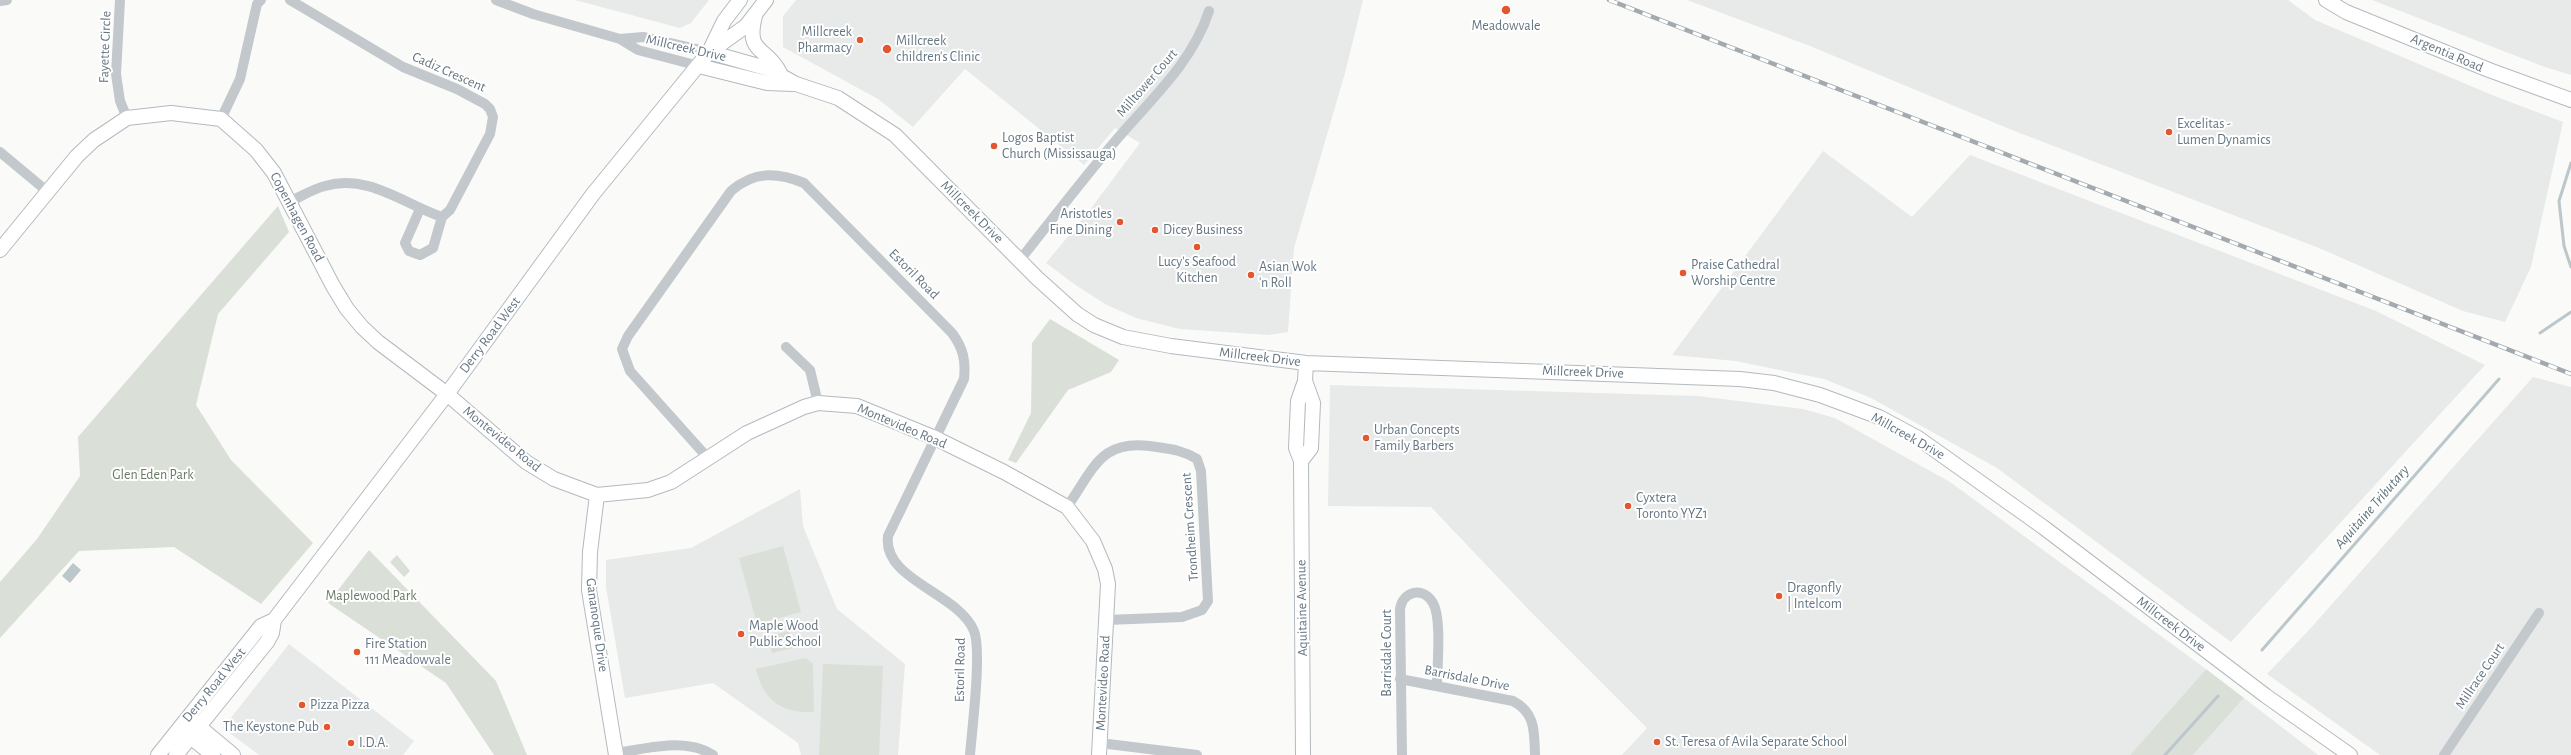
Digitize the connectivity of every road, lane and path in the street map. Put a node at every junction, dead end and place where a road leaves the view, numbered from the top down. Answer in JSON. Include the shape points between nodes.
{"nodes":[{"id":1,"x":7,"y":0,"type":"edge"},
{"id":2,"x":120,"y":0,"type":"edge"},
{"id":3,"x":260,"y":0,"type":"edge"},
{"id":4,"x":290,"y":0,"type":"edge"},
{"id":5,"x":496,"y":0,"type":"edge"},
{"id":6,"x":740,"y":0,"type":"edge"},
{"id":7,"x":766,"y":0,"type":"edge"},
{"id":8,"x":2326,"y":0,"type":"edge"},
{"id":9,"x":0,"y":1,"type":"edge"},
{"id":10,"x":1209,"y":11,"type":"dead end"},
{"id":11,"x":756,"y":15,"type":"junction"},
{"id":12,"x":620,"y":39,"type":"junction"},
{"id":13,"x":709,"y":52,"type":"junction"},
{"id":14,"x":699,"y":66,"type":"junction"},
{"id":15,"x":781,"y":76,"type":"junction"},
{"id":16,"x":796,"y":84,"type":"junction"},
{"id":17,"x":2571,"y":100,"type":"edge"},
{"id":18,"x":127,"y":118,"type":"junction"},
{"id":19,"x":221,"y":119,"type":"junction"},
{"id":20,"x":0,"y":152,"type":"edge"},
{"id":21,"x":48,"y":192,"type":"junction"},
{"id":22,"x":291,"y":201,"type":"junction"},
{"id":23,"x":420,"y":209,"type":"junction"},
{"id":24,"x":442,"y":217,"type":"junction"},
{"id":25,"x":0,"y":250,"type":"edge"},
{"id":26,"x":1020,"y":260,"type":"junction"},
{"id":27,"x":786,"y":347,"type":"dead end"},
{"id":28,"x":1306,"y":363,"type":"junction"},
{"id":29,"x":447,"y":394,"type":"junction"},
{"id":30,"x":818,"y":402,"type":"junction"},
{"id":31,"x":935,"y":438,"type":"junction"},
{"id":32,"x":707,"y":458,"type":"junction"},
{"id":33,"x":597,"y":496,"type":"junction"},
{"id":34,"x":1067,"y":507,"type":"junction"},
{"id":35,"x":2539,"y":613,"type":"dead end"},
{"id":36,"x":274,"y":620,"type":"junction"},
{"id":37,"x":1107,"y":620,"type":"junction"},
{"id":38,"x":1400,"y":678,"type":"junction"},
{"id":39,"x":1437,"y":686,"type":"junction"},
{"id":40,"x":184,"y":723,"type":"junction"},
{"id":41,"x":195,"y":732,"type":"junction"},
{"id":42,"x":1099,"y":749,"type":"edge"},
{"id":43,"x":616,"y":754,"type":"edge"},
{"id":44,"x":158,"y":755,"type":"edge"},
{"id":45,"x":176,"y":755,"type":"edge"},
{"id":46,"x":213,"y":755,"type":"edge"},
{"id":47,"x":234,"y":755,"type":"edge"},
{"id":48,"x":713,"y":755,"type":"edge"},
{"id":49,"x":970,"y":755,"type":"edge"},
{"id":50,"x":1197,"y":755,"type":"edge"},
{"id":51,"x":1303,"y":755,"type":"edge"},
{"id":52,"x":1402,"y":755,"type":"edge"},
{"id":53,"x":1535,"y":755,"type":"edge"},
{"id":54,"x":2350,"y":755,"type":"edge"},
{"id":55,"x":2444,"y":755,"type":"edge"}],
"edges":[{"from":1,"to":9,"type":"street"},
{"from":2,"to":18,"type":"street","name":"Fayette Circle","via":[[116,74],[120,101]]},
{"from":3,"to":19,"type":"street","via":[[240,79]]},
{"from":4,"to":24,"type":"street","name":"Cadiz Crescent","via":[[403,67],[456,89],[490,109],[493,117],[490,134],[450,210]]},
{"from":5,"to":12,"type":"street","name":"Millcreek Drive","via":[[532,14]]},
{"from":6,"to":13,"type":"street","name":"Derry Road West","via":[[724,21]]},
{"from":7,"to":11,"type":"street","name":"Derry Road West"},
{"from":8,"to":17,"type":"street","name":"Argentia Road","via":[[2346,12]]},
{"from":10,"to":26,"type":"street","name":"Milltower Court","via":[[1192,52],[1105,153]]},
{"from":11,"to":13,"type":"street","name":"Derry Road West","via":[[746,26]]},
{"from":11,"to":15,"type":"street","via":[[751,36],[753,41],[775,64]]},
{"from":12,"to":13,"type":"street","name":"Millcreek Drive","via":[[643,37]]},
{"from":12,"to":14,"type":"street","name":"Millcreek Drive","via":[[638,50]]},
{"from":13,"to":14,"type":"street","name":"Derry Road West"},
{"from":13,"to":15,"type":"street","name":"Millcreek Drive","via":[[769,69]]},
{"from":14,"to":16,"type":"street","name":"Millcreek Drive","via":[[767,83]]},
{"from":14,"to":29,"type":"street","name":"Derry Road West","via":[[593,194]]},
{"from":15,"to":16,"type":"street","name":"Millcreek Drive"},
{"from":16,"to":26,"type":"street","name":"Millcreek Drive","via":[[838,98],[895,135]]},
{"from":18,"to":19,"type":"street","via":[[171,113]]},
{"from":18,"to":21,"type":"street","via":[[94,140],[77,156]]},
{"from":19,"to":22,"type":"street","name":"Copenhagen Road","via":[[256,150],[274,172]]},
{"from":20,"to":21,"type":"street"},
{"from":21,"to":25,"type":"street"},
{"from":22,"to":23,"type":"street","via":[[325,186],[349,182],[366,184]]},
{"from":22,"to":29,"type":"street","name":"Copenhagen Road","via":[[347,309],[378,342]]},
{"from":23,"to":24,"type":"street"},
{"from":23,"to":24,"type":"street","name":"Cadiz Crescent","via":[[405,243],[409,251],[420,255],[433,248]]},
{"from":26,"to":28,"type":"street","name":"Millcreek Drive","via":[[1077,314],[1094,325],[1123,337],[1171,346]]},
{"from":27,"to":30,"type":"street","via":[[810,370]]},
{"from":28,"to":51,"type":"street","name":"Aquitaine Avenue","via":[[1305,381],[1298,401],[1296,448],[1301,461]]},
{"from":28,"to":54,"type":"street","name":"Millcreek Drive","via":[[1740,379],[1794,388],[1872,414],[1918,438],[1950,459],[2266,696]]},
{"from":29,"to":33,"type":"street","name":"Montevideo Road","via":[[526,462],[554,479]]},
{"from":29,"to":36,"type":"street","name":"Derry Road West"},
{"from":30,"to":31,"type":"street","name":"Montevideo Road","via":[[858,406]]},
{"from":30,"to":32,"type":"street","name":"Montevideo Road","via":[[747,433]]},
{"from":31,"to":32,"type":"street","name":"Estoril Road","via":[[964,379],[963,348],[952,332],[804,183],[786,176],[760,174],[742,181],[731,191],[628,336],[622,349],[630,371]]},
{"from":31,"to":34,"type":"street","name":"Montevideo Road"},
{"from":31,"to":49,"type":"street","name":"Estoril Road","via":[[888,536],[886,548],[897,566],[960,613],[974,631],[977,659]]},
{"from":32,"to":33,"type":"street","name":"Montevideo Road","via":[[671,482],[648,490]]},
{"from":33,"to":43,"type":"street","name":"Gananoque Drive","via":[[590,552],[589,590]]},
{"from":34,"to":37,"type":"street","name":"Montevideo Road","via":[[1086,530],[1105,569],[1108,584]]},
{"from":34,"to":37,"type":"street","name":"Trondheim Crescent","via":[[1103,456],[1113,448],[1142,444],[1185,452],[1197,459],[1200,466],[1208,601],[1202,610],[1182,617]]},
{"from":35,"to":55,"type":"street","name":"Millrace Court"},
{"from":36,"to":40,"type":"street","name":"Derry Road West","via":[[261,626]]},
{"from":36,"to":41,"type":"street","name":"Derry Road West","via":[[272,634]]},
{"from":37,"to":42,"type":"street","name":"Montevideo Road"},
{"from":38,"to":39,"type":"street","name":"Barrisdale Drive"},
{"from":38,"to":39,"type":"street","name":"Barrisdale Court","via":[[1402,599],[1407,594],[1416,592],[1433,602],[1437,618]]},
{"from":38,"to":52,"type":"street","name":"Barrisdale Court"},
{"from":39,"to":53,"type":"street","name":"Barrisdale Drive","via":[[1513,701],[1522,706],[1534,724]]},
{"from":40,"to":41,"type":"street"},
{"from":40,"to":44,"type":"street","name":"Derry Road West"},
{"from":41,"to":45,"type":"street","name":"Derry Road West"},
{"from":41,"to":46,"type":"street"},
{"from":41,"to":47,"type":"street"},
{"from":42,"to":50,"type":"street"},
{"from":43,"to":48,"type":"street","via":[[678,745],[700,749]]}]}
